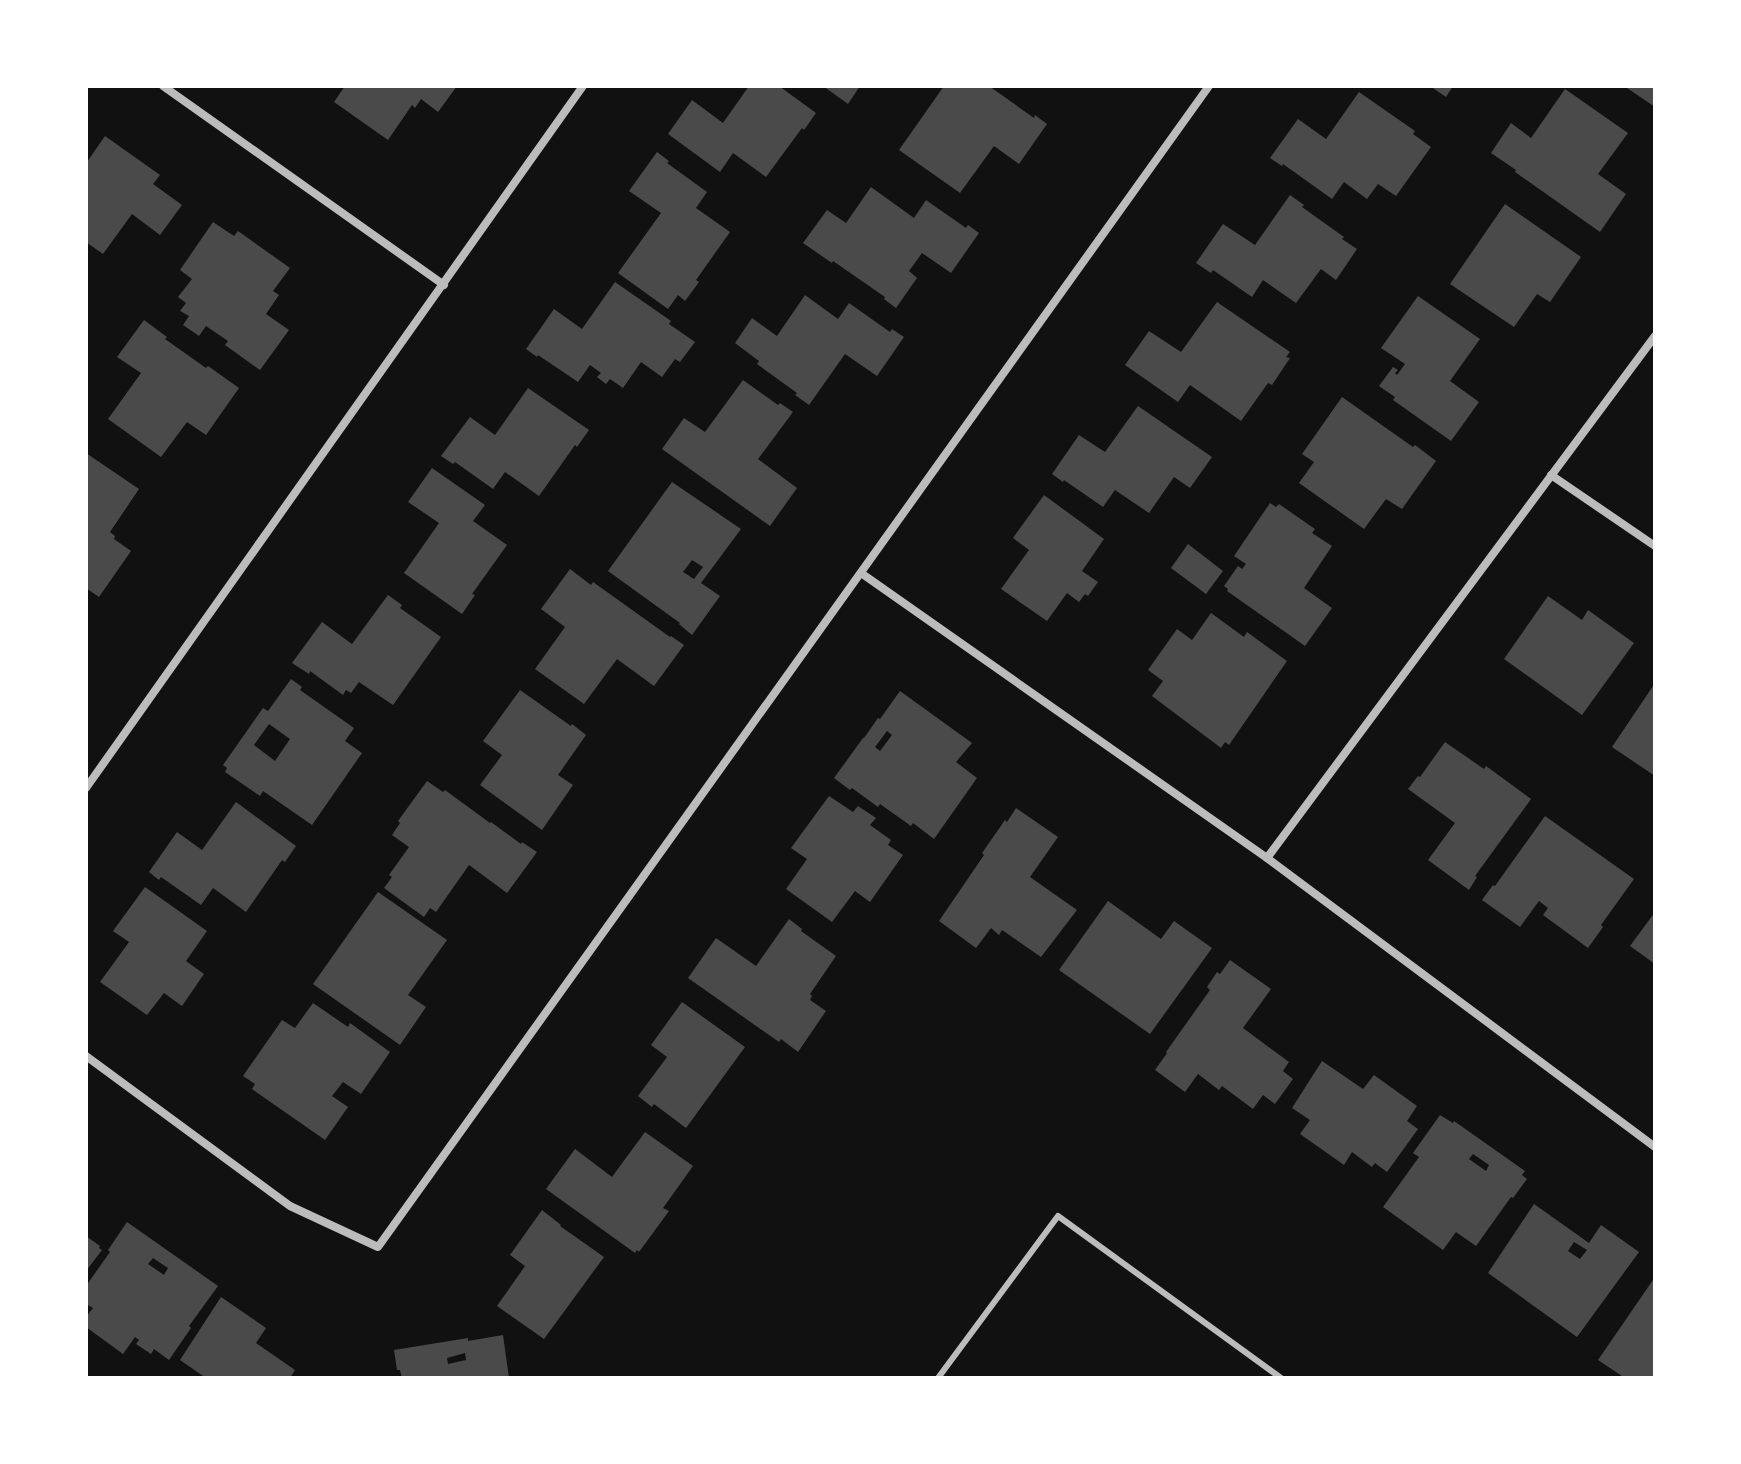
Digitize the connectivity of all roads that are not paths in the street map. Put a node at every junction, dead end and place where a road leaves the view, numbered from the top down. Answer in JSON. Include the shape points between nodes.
{"nodes":[{"id":1,"x":163,"y":86,"type":"edge"},
{"id":2,"x":583,"y":86,"type":"edge"},
{"id":3,"x":1209,"y":86,"type":"edge"},
{"id":4,"x":444,"y":285,"type":"junction"},
{"id":5,"x":1655,"y":336,"type":"edge"},
{"id":6,"x":1551,"y":475,"type":"junction"},
{"id":7,"x":1655,"y":546,"type":"edge"},
{"id":8,"x":861,"y":573,"type":"junction"},
{"id":9,"x":86,"y":788,"type":"edge"},
{"id":10,"x":1267,"y":858,"type":"junction"},
{"id":11,"x":86,"y":1056,"type":"edge"},
{"id":12,"x":1655,"y":1147,"type":"edge"},
{"id":13,"x":938,"y":1378,"type":"edge"},
{"id":14,"x":1281,"y":1378,"type":"edge"}],
"edges":[{"from":1,"to":4,"type":"street"},
{"from":2,"to":4,"type":"street"},
{"from":3,"to":8,"type":"street"},
{"from":4,"to":9,"type":"street"},
{"from":5,"to":6,"type":"street"},
{"from":6,"to":7,"type":"street"},
{"from":6,"to":10,"type":"street"},
{"from":8,"to":10,"type":"street"},
{"from":8,"to":11,"type":"street","via":[[378,1247],[290,1206]]},
{"from":10,"to":12,"type":"street"},
{"from":13,"to":14,"type":"lane","via":[[1058,1216]]}]}
